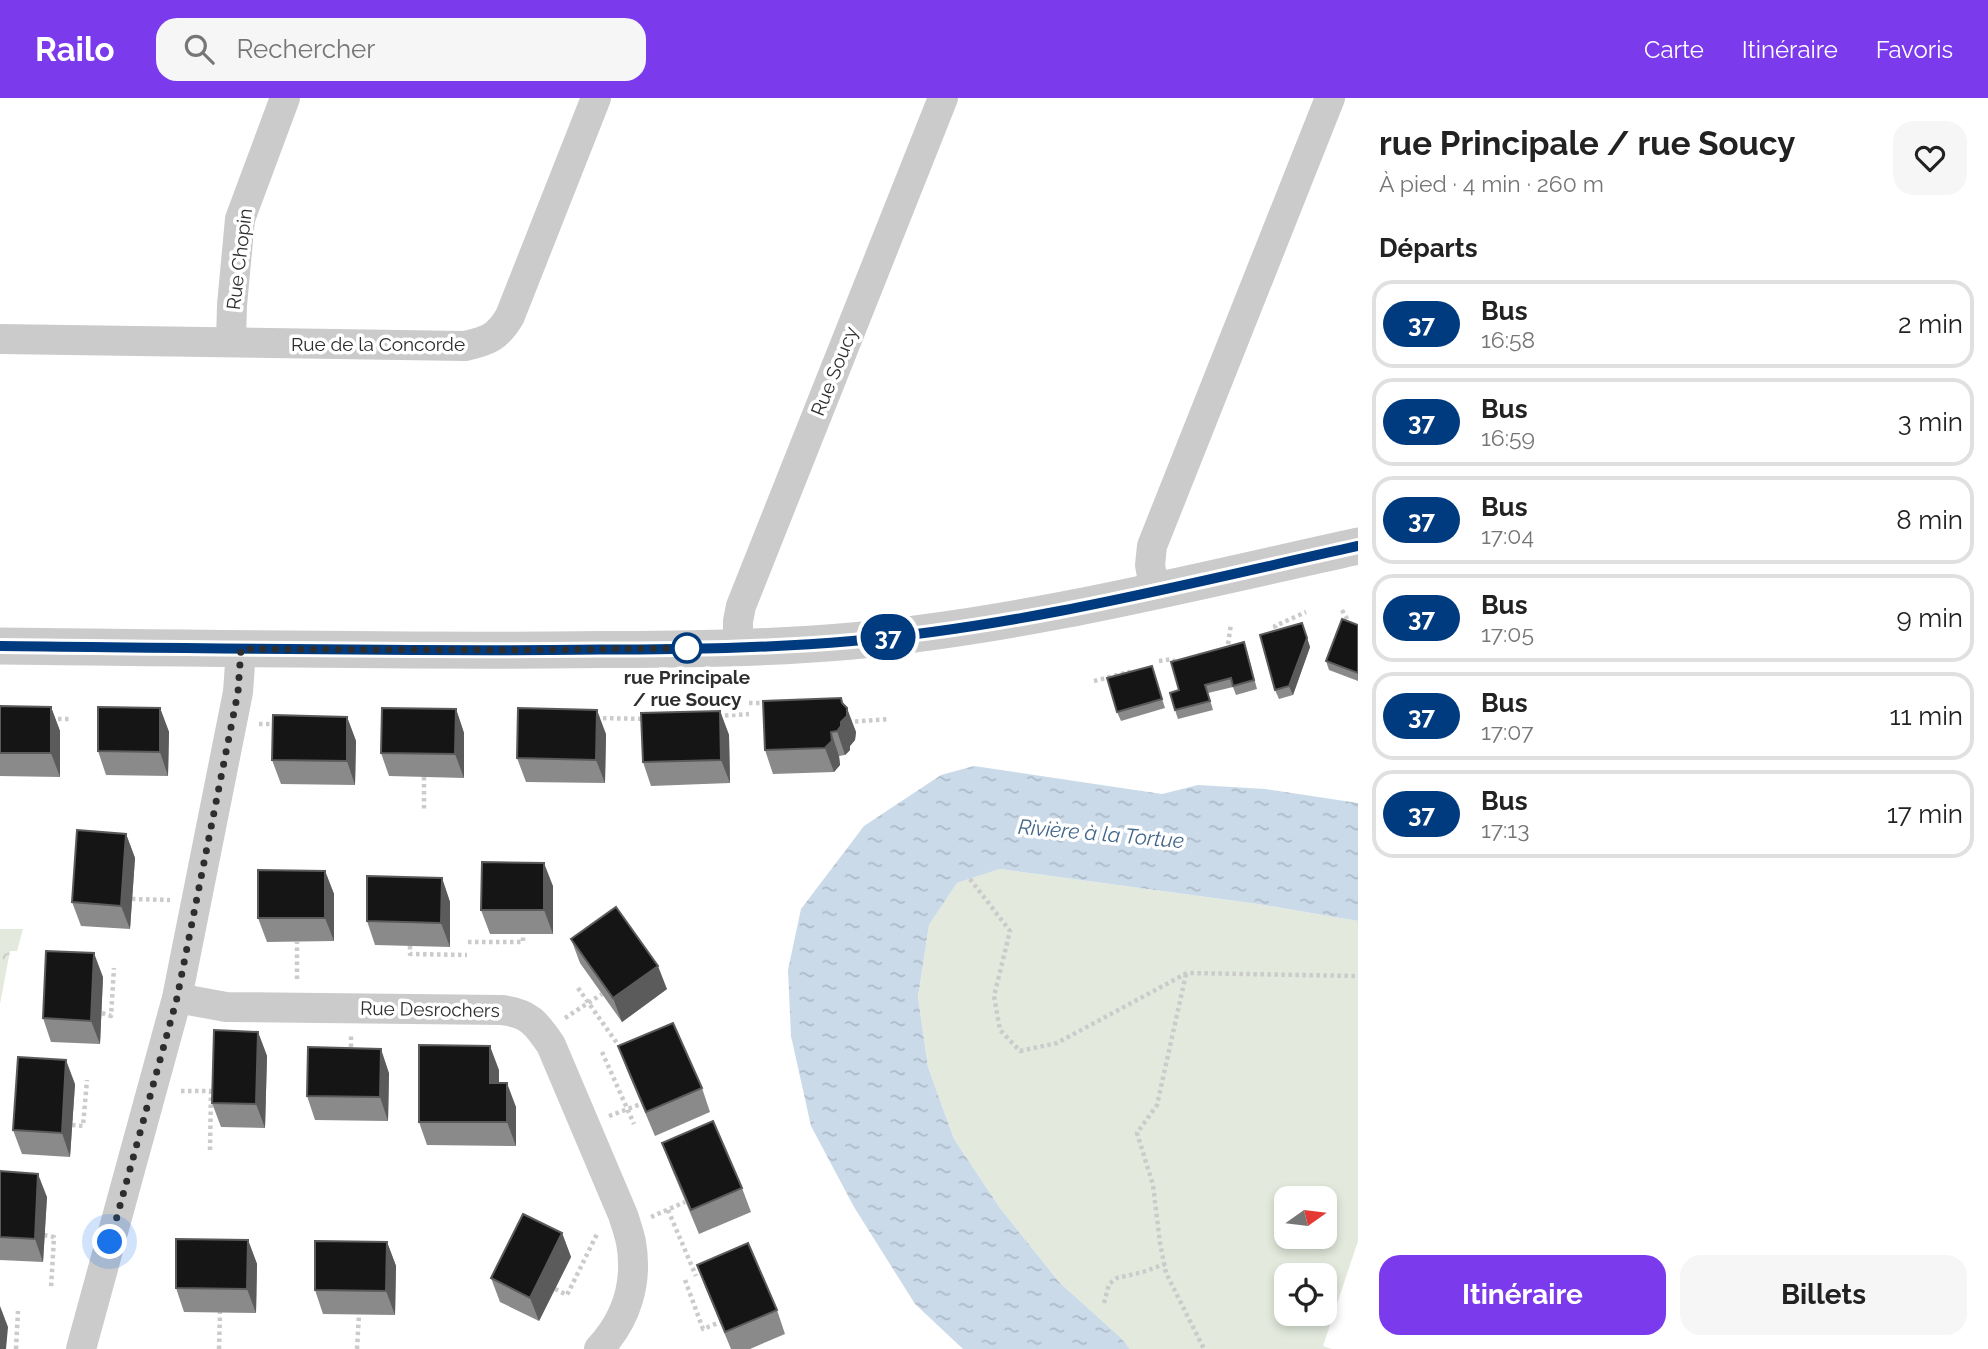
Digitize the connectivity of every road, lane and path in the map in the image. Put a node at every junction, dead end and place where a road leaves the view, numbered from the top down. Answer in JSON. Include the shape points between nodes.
{"nodes":[{"id":1,"x":285,"y":98,"type":"edge"},
{"id":2,"x":596,"y":98,"type":"edge"},
{"id":3,"x":943,"y":98,"type":"edge"},
{"id":4,"x":1330,"y":98,"type":"edge"},
{"id":5,"x":0,"y":340,"type":"edge"},
{"id":6,"x":231,"y":342,"type":"junction"},
{"id":7,"x":1358,"y":546,"type":"edge"},
{"id":8,"x":1155,"y":592,"type":"junction"},
{"id":9,"x":1342,"y":610,"type":"dead end"},
{"id":10,"x":1306,"y":612,"type":"dead end"},
{"id":11,"x":1231,"y":624,"type":"dead end"},
{"id":12,"x":1353,"y":631,"type":"edge"},
{"id":13,"x":1279,"y":640,"type":"edge"},
{"id":14,"x":0,"y":646,"type":"edge"},
{"id":15,"x":738,"y":647,"type":"junction"},
{"id":16,"x":241,"y":649,"type":"junction"},
{"id":17,"x":1226,"y":657,"type":"edge"},
{"id":18,"x":1159,"y":661,"type":"dead end"},
{"id":19,"x":1181,"y":669,"type":"edge"},
{"id":20,"x":1094,"y":681,"type":"dead end"},
{"id":21,"x":1131,"y":681,"type":"edge"},
{"id":22,"x":772,"y":703,"type":"edge"},
{"id":23,"x":749,"y":704,"type":"dead end"},
{"id":24,"x":749,"y":714,"type":"dead end"},
{"id":25,"x":707,"y":717,"type":"edge"},
{"id":26,"x":588,"y":718,"type":"edge"},
{"id":27,"x":43,"y":719,"type":"edge"},
{"id":28,"x":70,"y":719,"type":"dead end"},
{"id":29,"x":659,"y":719,"type":"edge"},
{"id":30,"x":889,"y":719,"type":"dead end"},
{"id":31,"x":838,"y":722,"type":"edge"},
{"id":32,"x":232,"y":724,"type":"junction"},
{"id":33,"x":288,"y":724,"type":"edge"},
{"id":34,"x":424,"y":777,"type":"edge"},
{"id":35,"x":424,"y":810,"type":"dead end"},
{"id":36,"x":970,"y":878,"type":"dead end"},
{"id":37,"x":132,"y":899,"type":"dead end"},
{"id":38,"x":197,"y":901,"type":"junction"},
{"id":39,"x":523,"y":934,"type":"edge"},
{"id":40,"x":297,"y":942,"type":"edge"},
{"id":41,"x":468,"y":942,"type":"dead end"},
{"id":42,"x":410,"y":946,"type":"edge"},
{"id":43,"x":467,"y":955,"type":"dead end"},
{"id":44,"x":114,"y":968,"type":"dead end"},
{"id":45,"x":1187,"y":973,"type":"junction"},
{"id":46,"x":1358,"y":976,"type":"edge"},
{"id":47,"x":578,"y":988,"type":"edge"},
{"id":48,"x":603,"y":994,"type":"edge"},
{"id":49,"x":177,"y":998,"type":"junction"},
{"id":50,"x":589,"y":1003,"type":"junction"},
{"id":51,"x":296,"y":1007,"type":"junction"},
{"id":52,"x":352,"y":1008,"type":"junction"},
{"id":53,"x":102,"y":1013,"type":"dead end"},
{"id":54,"x":543,"y":1033,"type":"junction"},
{"id":55,"x":619,"y":1046,"type":"edge"},
{"id":56,"x":602,"y":1052,"type":"dead end"},
{"id":57,"x":351,"y":1059,"type":"edge"},
{"id":58,"x":87,"y":1080,"type":"dead end"},
{"id":59,"x":152,"y":1090,"type":"junction"},
{"id":60,"x":211,"y":1091,"type":"junction"},
{"id":61,"x":222,"y":1091,"type":"edge"},
{"id":62,"x":634,"y":1124,"type":"edge"},
{"id":63,"x":72,"y":1125,"type":"dead end"},
{"id":64,"x":210,"y":1150,"type":"dead end"},
{"id":65,"x":685,"y":1202,"type":"edge"},
{"id":66,"x":668,"y":1210,"type":"junction"},
{"id":67,"x":627,"y":1229,"type":"junction"},
{"id":68,"x":598,"y":1232,"type":"dead end"},
{"id":69,"x":44,"y":1235,"type":"dead end"},
{"id":70,"x":1164,"y":1264,"type":"junction"},
{"id":71,"x":696,"y":1276,"type":"dead end"},
{"id":72,"x":685,"y":1280,"type":"dead end"},
{"id":73,"x":51,"y":1289,"type":"dead end"},
{"id":74,"x":555,"y":1289,"type":"edge"},
{"id":75,"x":1104,"y":1303,"type":"dead end"},
{"id":76,"x":18,"y":1311,"type":"dead end"},
{"id":77,"x":220,"y":1312,"type":"edge"},
{"id":78,"x":359,"y":1315,"type":"edge"},
{"id":79,"x":720,"y":1322,"type":"edge"},
{"id":80,"x":86,"y":1343,"type":"edge"},
{"id":81,"x":16,"y":1349,"type":"edge"},
{"id":82,"x":219,"y":1349,"type":"edge"},
{"id":83,"x":357,"y":1349,"type":"edge"},
{"id":84,"x":599,"y":1349,"type":"edge"},
{"id":85,"x":1204,"y":1349,"type":"edge"}],
"edges":[{"from":1,"to":6,"type":"street","name":"Rue Chopin","via":[[240,219]]},
{"from":2,"to":6,"type":"street","name":"Rue de la Concorde","via":[[510,316],[491,338],[465,346]]},
{"from":3,"to":15,"type":"street","name":"Rue Soucy","via":[[741,606]]},
{"from":4,"to":8,"type":"street","via":[[1152,546]]},
{"from":5,"to":6,"type":"street","name":"Rue de la Concorde"},
{"from":7,"to":8,"type":"street"},
{"from":8,"to":15,"type":"street","via":[[916,634]]},
{"from":9,"to":12,"type":"path"},
{"from":10,"to":13,"type":"path","via":[[1275,626]]},
{"from":11,"to":17,"type":"path"},
{"from":14,"to":16,"type":"street"},
{"from":15,"to":16,"type":"street"},
{"from":16,"to":32,"type":"street"},
{"from":18,"to":19,"type":"path","via":[[1172,659]]},
{"from":20,"to":21,"type":"path","via":[[1129,673]]},
{"from":22,"to":23,"type":"path"},
{"from":24,"to":25,"type":"path"},
{"from":26,"to":29,"type":"path"},
{"from":27,"to":28,"type":"path"},
{"from":30,"to":31,"type":"path"},
{"from":32,"to":33,"type":"path"},
{"from":32,"to":38,"type":"street"},
{"from":34,"to":35,"type":"path"},
{"from":36,"to":45,"type":"path","via":[[1010,932],[994,996],[1000,1030],[1020,1051],[1057,1043]]},
{"from":37,"to":38,"type":"path"},
{"from":38,"to":49,"type":"street"},
{"from":39,"to":41,"type":"path","via":[[523,942]]},
{"from":40,"to":51,"type":"path"},
{"from":42,"to":43,"type":"path","via":[[410,954]]},
{"from":44,"to":53,"type":"path","via":[[111,1016]]},
{"from":45,"to":46,"type":"path"},
{"from":45,"to":70,"type":"path","via":[[1157,1105],[1138,1133],[1153,1185]]},
{"from":47,"to":50,"type":"path"},
{"from":48,"to":50,"type":"path"},
{"from":49,"to":51,"type":"street","name":"Rue Desrochers","via":[[226,1007]]},
{"from":49,"to":59,"type":"street"},
{"from":50,"to":54,"type":"path"},
{"from":50,"to":55,"type":"path"},
{"from":51,"to":52,"type":"street","name":"Rue Desrochers"},
{"from":52,"to":54,"type":"street","name":"Rue Desrochers","via":[[502,1010],[529,1018]]},
{"from":52,"to":57,"type":"path"},
{"from":54,"to":67,"type":"street","name":"Rue Desrochers"},
{"from":56,"to":62,"type":"path"},
{"from":58,"to":63,"type":"path","via":[[83,1126]]},
{"from":59,"to":60,"type":"path"},
{"from":59,"to":80,"type":"street"},
{"from":60,"to":61,"type":"path"},
{"from":60,"to":64,"type":"path"},
{"from":65,"to":66,"type":"path"},
{"from":66,"to":67,"type":"path"},
{"from":66,"to":71,"type":"path"},
{"from":67,"to":84,"type":"street","name":"Rue Desrochers","via":[[633,1261],[629,1298],[611,1337]]},
{"from":68,"to":74,"type":"path","via":[[567,1294]]},
{"from":69,"to":73,"type":"path","via":[[54,1237]]},
{"from":70,"to":75,"type":"path","via":[[1117,1278],[1109,1284]]},
{"from":70,"to":85,"type":"path"},
{"from":72,"to":79,"type":"path","via":[[703,1329]]},
{"from":76,"to":81,"type":"path"},
{"from":77,"to":82,"type":"path"},
{"from":78,"to":83,"type":"path"}]}
